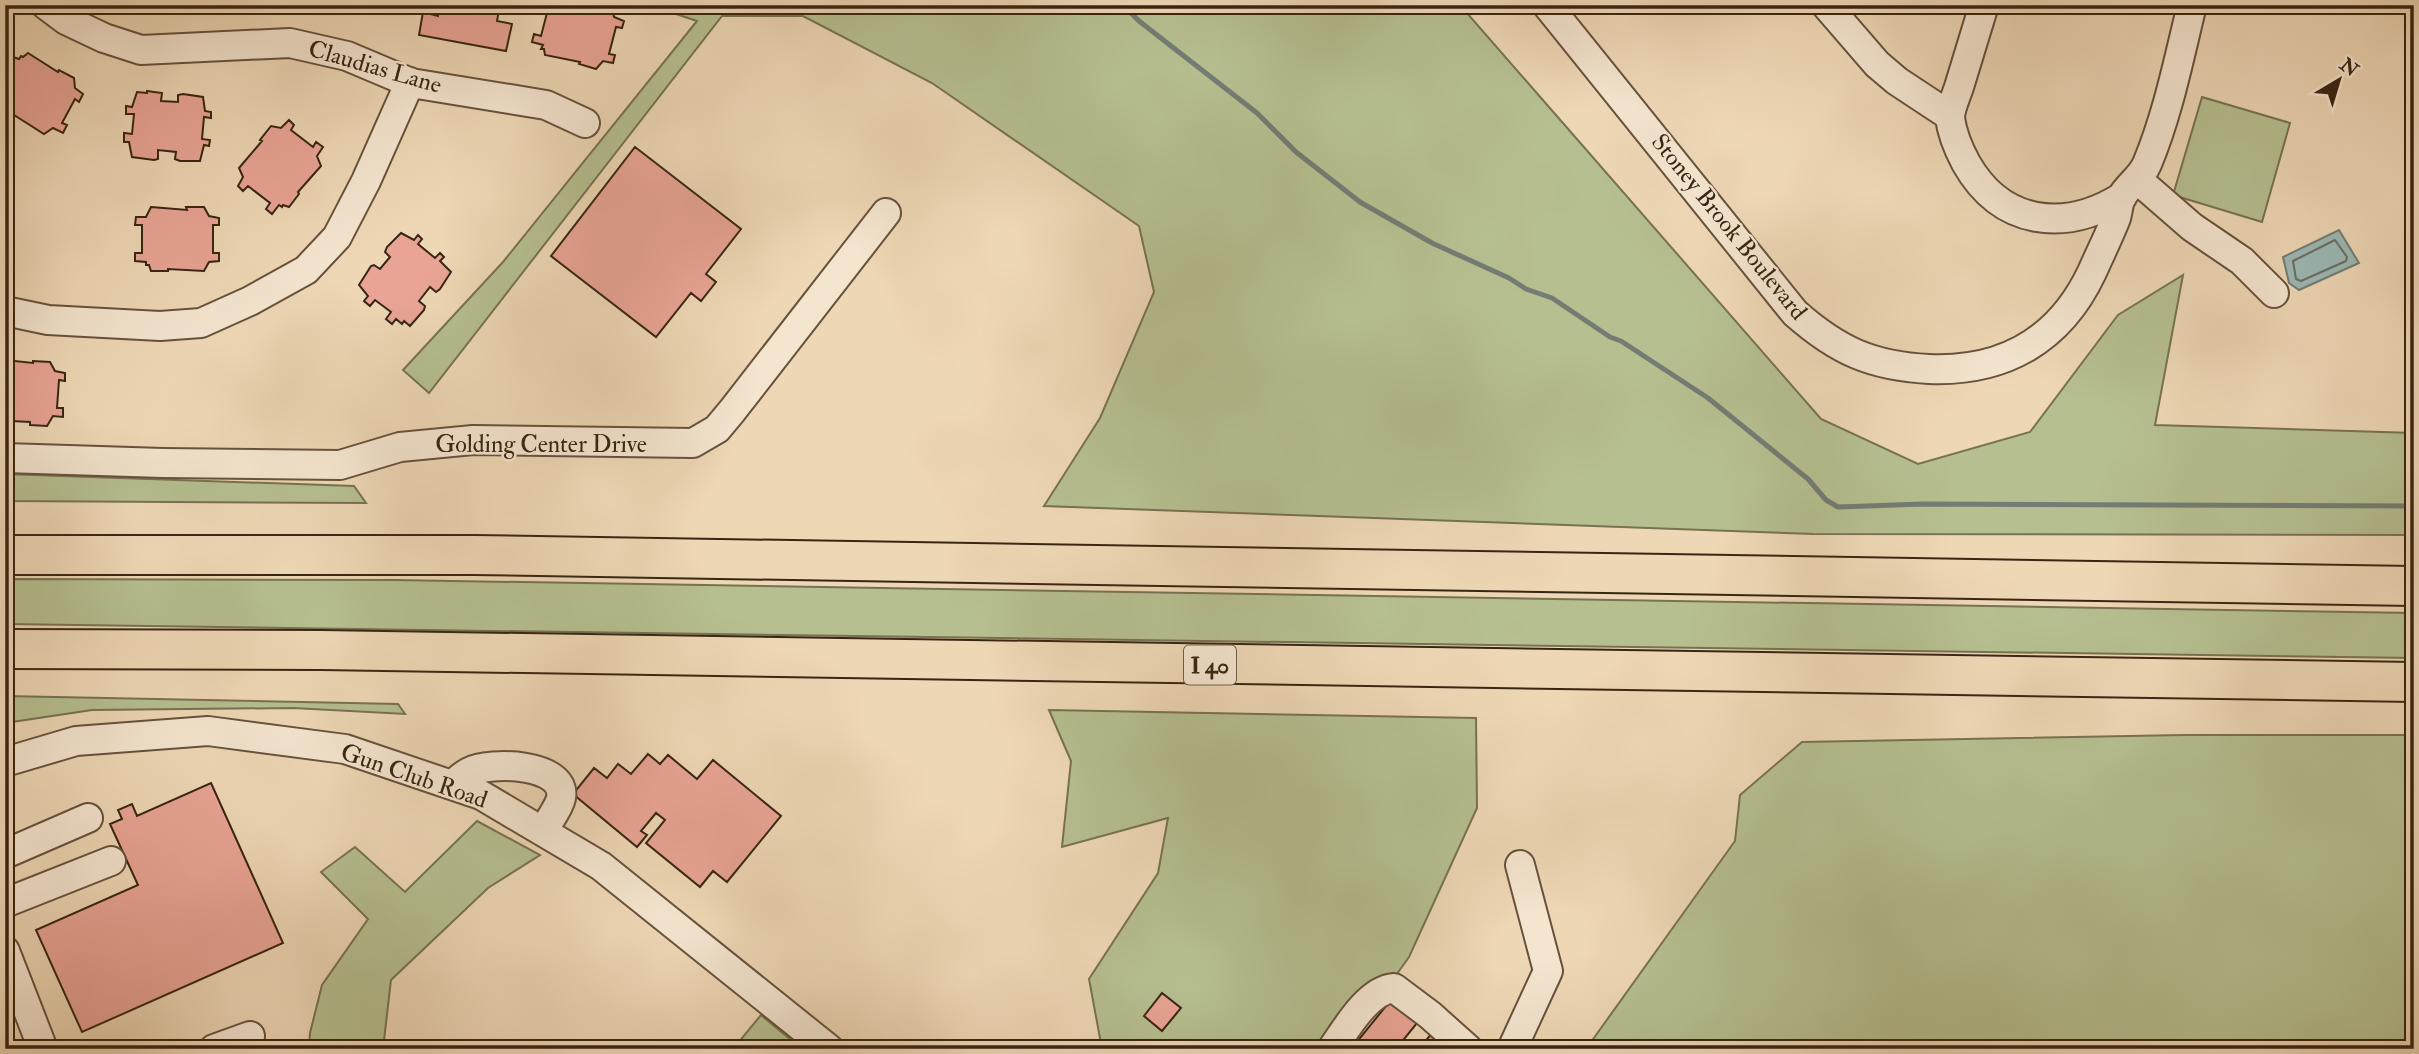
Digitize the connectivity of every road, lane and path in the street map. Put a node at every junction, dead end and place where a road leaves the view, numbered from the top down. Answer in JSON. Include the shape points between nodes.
{"nodes":[{"id":1,"x":46,"y":5,"type":"edge"},
{"id":2,"x":1547,"y":5,"type":"edge"},
{"id":3,"x":1826,"y":5,"type":"edge"},
{"id":4,"x":1984,"y":5,"type":"edge"},
{"id":5,"x":2192,"y":5,"type":"edge"},
{"id":6,"x":410,"y":82,"type":"junction"},
{"id":7,"x":1950,"y":116,"type":"junction"},
{"id":8,"x":585,"y":123,"type":"dead end"},
{"id":9,"x":2130,"y":189,"type":"junction"},
{"id":10,"x":886,"y":213,"type":"dead end"},
{"id":11,"x":2274,"y":293,"type":"dead end"},
{"id":12,"x":5,"y":312,"type":"edge"},
{"id":13,"x":5,"y":458,"type":"edge"},
{"id":14,"x":5,"y":555,"type":"edge"},
{"id":15,"x":2414,"y":586,"type":"edge"},
{"id":16,"x":5,"y":649,"type":"edge"},
{"id":17,"x":2414,"y":682,"type":"edge"},
{"id":18,"x":5,"y":762,"type":"edge"},
{"id":19,"x":452,"y":785,"type":"junction"},
{"id":20,"x":88,"y":818,"type":"dead end"},
{"id":21,"x":543,"y":831,"type":"junction"},
{"id":22,"x":5,"y":854,"type":"edge"},
{"id":23,"x":111,"y":861,"type":"dead end"},
{"id":24,"x":1520,"y":865,"type":"dead end"},
{"id":25,"x":5,"y":903,"type":"edge"},
{"id":26,"x":5,"y":951,"type":"edge"},
{"id":27,"x":250,"y":1035,"type":"dead end"},
{"id":28,"x":43,"y":1049,"type":"edge"},
{"id":29,"x":214,"y":1049,"type":"edge"},
{"id":30,"x":829,"y":1049,"type":"edge"},
{"id":31,"x":1332,"y":1049,"type":"edge"},
{"id":32,"x":1468,"y":1049,"type":"edge"},
{"id":33,"x":1512,"y":1049,"type":"edge"}],
"edges":[{"from":1,"to":6,"type":"street","name":"Claudias Lane","via":[[66,20],[141,50],[290,43],[347,56]]},
{"from":2,"to":9,"type":"street","name":"Stoney Brook Boulevard","via":[[1795,313],[1857,356],[1907,368],[1957,370],[1985,366],[2017,352],[2054,327],[2069,309],[2091,275]]},
{"from":3,"to":7,"type":"street","via":[[1877,64]]},
{"from":4,"to":7,"type":"street"},
{"from":5,"to":9,"type":"street","name":"Stoney Brook Boulevard","via":[[2160,128],[2146,167]]},
{"from":6,"to":8,"type":"street","name":"Claudias Lane","via":[[546,104]]},
{"from":6,"to":12,"type":"street","via":[[337,237],[306,270],[262,295],[201,323],[160,326],[48,320]]},
{"from":7,"to":9,"type":"street","via":[[1960,152],[1972,173],[1985,190],[2018,212],[2071,218],[2103,209]]},
{"from":9,"to":11,"type":"street","via":[[2242,261]]},
{"from":10,"to":13,"type":"street","name":"Golding Center Drive","via":[[717,429],[693,443],[473,440],[400,447],[340,465]]},
{"from":14,"to":15,"type":"highway","via":[[488,556]]},
{"from":16,"to":17,"type":"highway","number":"I 40"},
{"from":18,"to":19,"type":"street","name":"Gun Club Road","via":[[76,741],[208,731],[345,749]]},
{"from":19,"to":21,"type":"street","name":"Gun Club Road","via":[[481,795]]},
{"from":19,"to":21,"type":"street","via":[[470,771],[497,765],[517,765],[553,777],[560,786],[561,799]]},
{"from":20,"to":22,"type":"street"},
{"from":21,"to":30,"type":"street","name":"Gun Club Road","via":[[601,866]]},
{"from":23,"to":25,"type":"street"},
{"from":24,"to":33,"type":"street","via":[[1548,971]]},
{"from":26,"to":28,"type":"street"},
{"from":27,"to":29,"type":"street"},
{"from":31,"to":32,"type":"street","via":[[1372,997],[1394,988]]}]}
